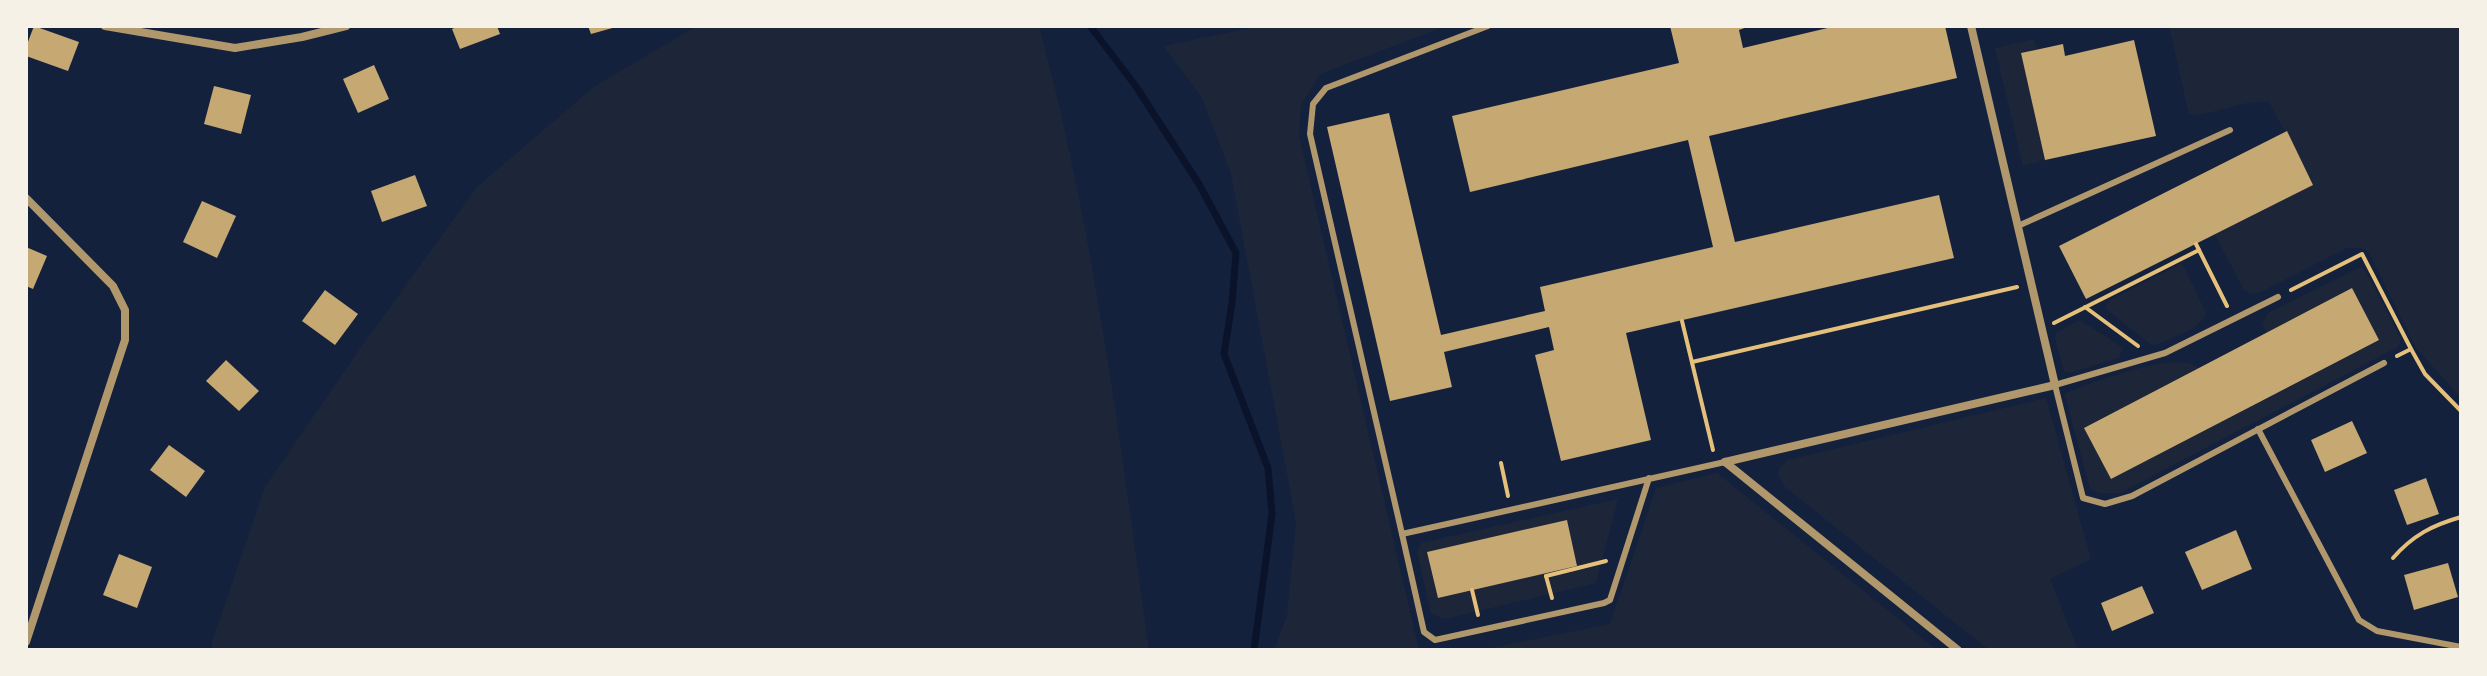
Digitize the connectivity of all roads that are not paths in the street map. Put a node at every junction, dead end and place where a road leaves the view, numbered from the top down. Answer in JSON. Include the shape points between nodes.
{"nodes":[{"id":1,"x":105,"y":26,"type":"edge"},
{"id":2,"x":346,"y":26,"type":"edge"},
{"id":3,"x":1488,"y":26,"type":"edge"},
{"id":4,"x":1971,"y":26,"type":"edge"},
{"id":5,"x":2230,"y":130,"type":"dead end"},
{"id":6,"x":26,"y":198,"type":"edge"},
{"id":7,"x":2018,"y":226,"type":"junction"},
{"id":8,"x":2278,"y":297,"type":"road end"},
{"id":9,"x":2384,"y":363,"type":"road end"},
{"id":10,"x":2055,"y":385,"type":"junction"},
{"id":11,"x":2258,"y":429,"type":"junction"},
{"id":12,"x":1725,"y":462,"type":"junction"},
{"id":13,"x":1649,"y":478,"type":"junction"},
{"id":14,"x":1402,"y":534,"type":"junction"},
{"id":15,"x":26,"y":642,"type":"edge"},
{"id":16,"x":2461,"y":647,"type":"edge"},
{"id":17,"x":1958,"y":650,"type":"edge"}],
"edges":[{"from":1,"to":2,"type":"street","via":[[235,48]]},
{"from":3,"to":14,"type":"lane","via":[[1326,88],[1313,104],[1310,134]]},
{"from":4,"to":7,"type":"street"},
{"from":5,"to":7,"type":"lane"},
{"from":6,"to":15,"type":"street","via":[[113,286],[125,310],[125,340]]},
{"from":7,"to":10,"type":"street"},
{"from":8,"to":10,"type":"lane","via":[[2187,344]]},
{"from":9,"to":11,"type":"lane"},
{"from":10,"to":11,"type":"lane","via":[[2083,498],[2093,502],[2132,496]]},
{"from":10,"to":12,"type":"street"},
{"from":11,"to":16,"type":"lane","via":[[2359,620],[2377,631]]},
{"from":12,"to":13,"type":"lane"},
{"from":12,"to":17,"type":"street"},
{"from":13,"to":14,"type":"lane"},
{"from":13,"to":14,"type":"lane","via":[[1607,602],[1435,640],[1424,632]]}]}
